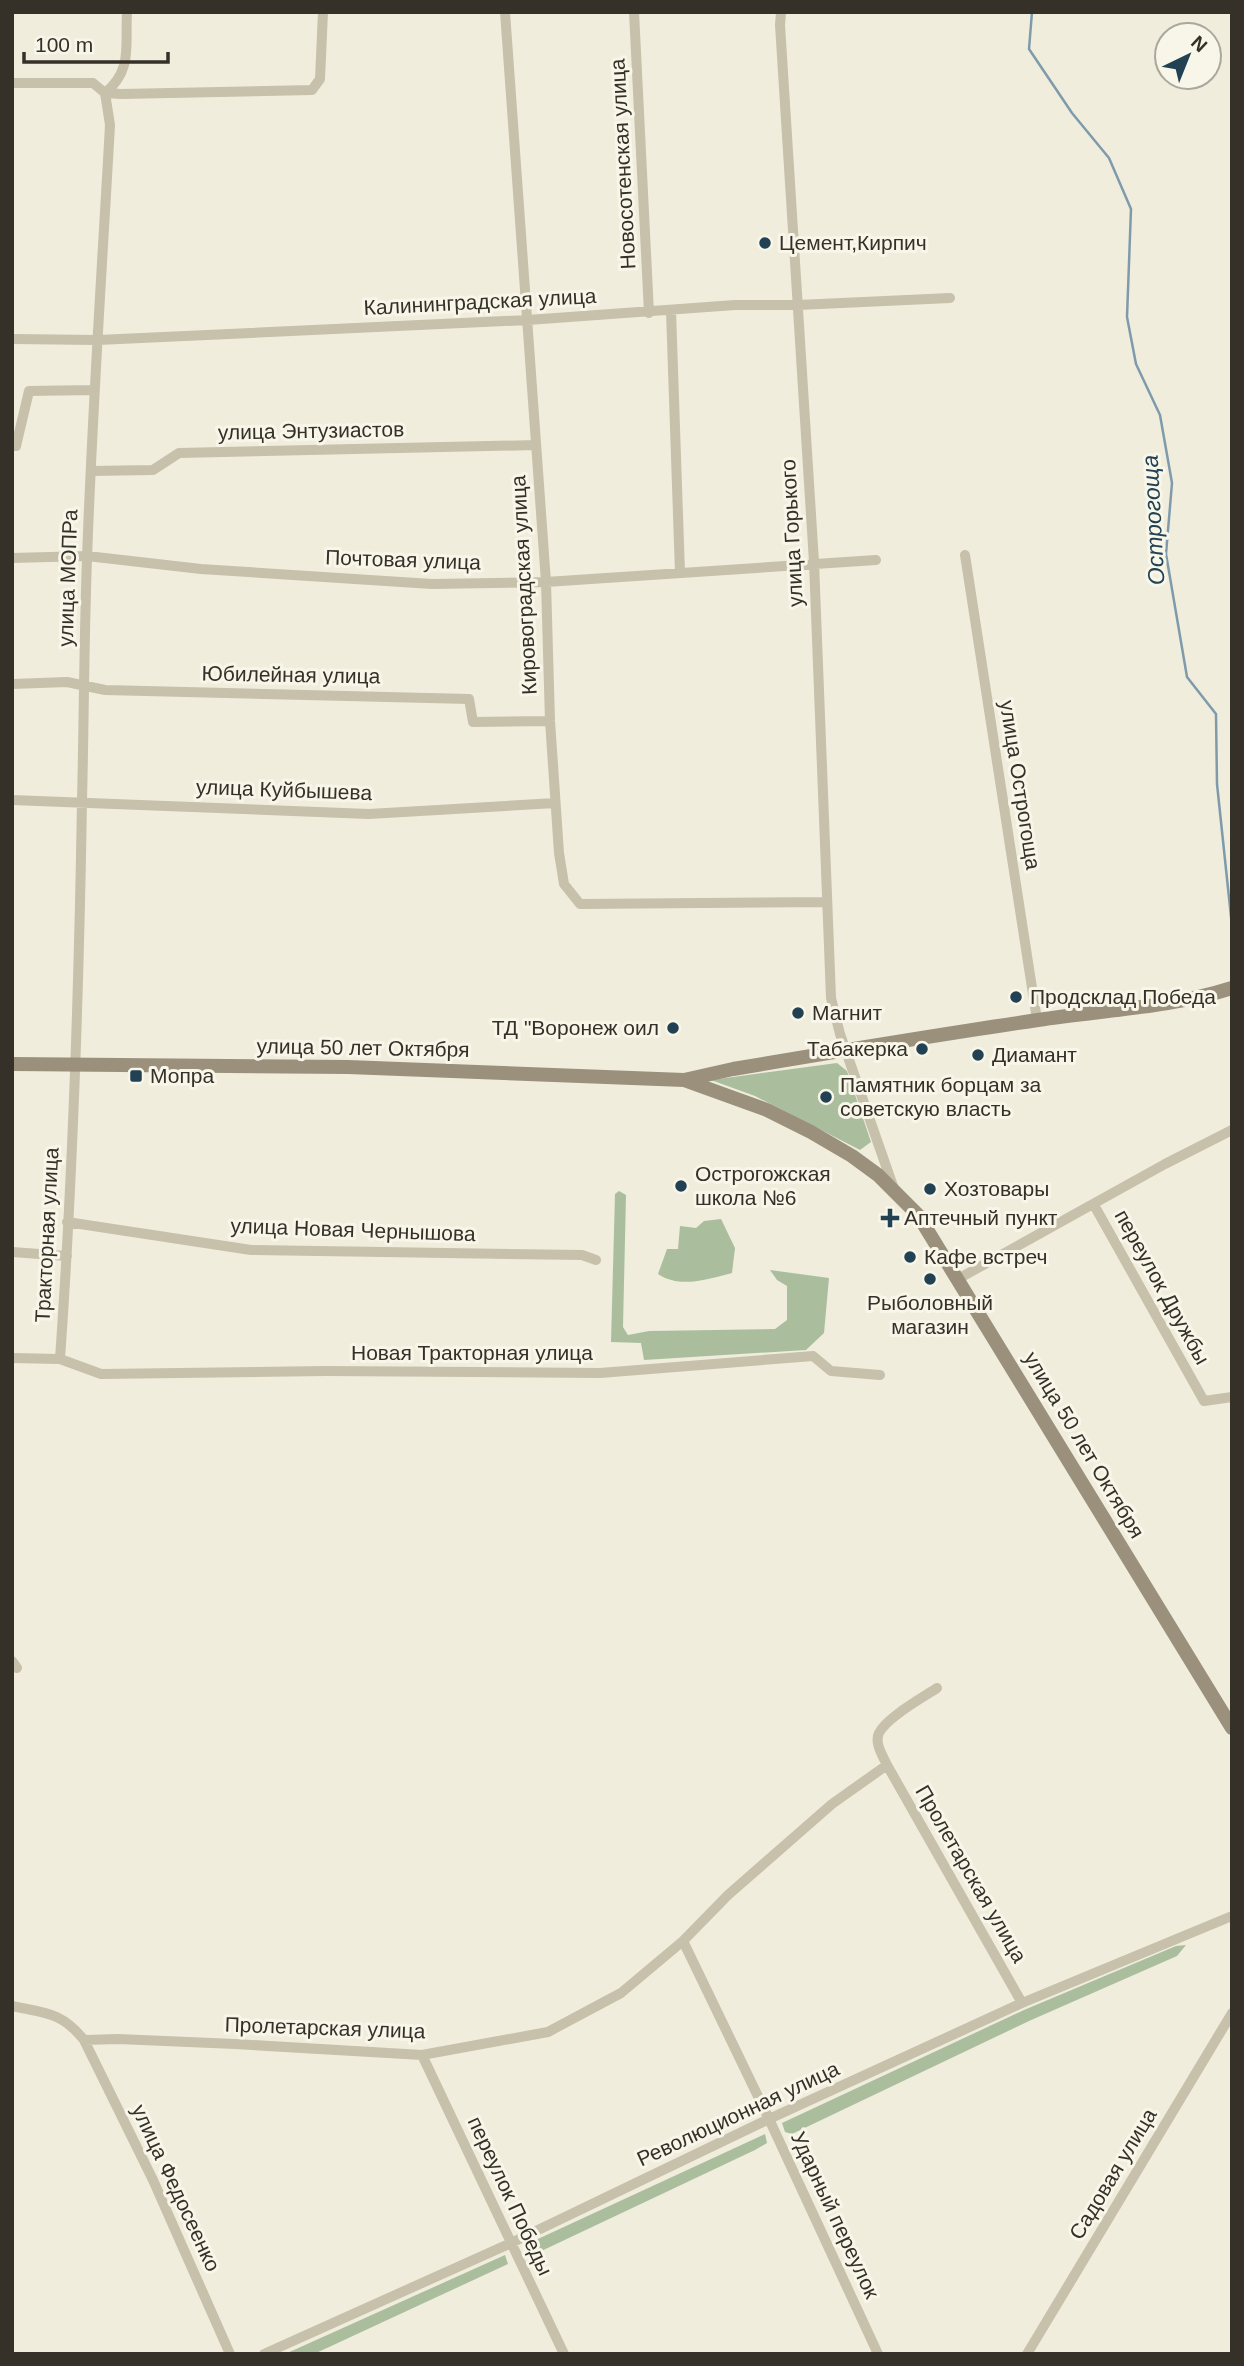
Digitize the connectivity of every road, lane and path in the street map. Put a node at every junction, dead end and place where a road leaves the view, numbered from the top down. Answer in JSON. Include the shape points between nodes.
{"nodes":[{"id":1,"x":127,"y":12,"type":"edge"},
{"id":2,"x":323,"y":12,"type":"edge"},
{"id":3,"x":505,"y":12,"type":"edge"},
{"id":4,"x":634,"y":12,"type":"edge"},
{"id":5,"x":781,"y":12,"type":"edge"},
{"id":6,"x":12,"y":83,"type":"edge"},
{"id":7,"x":105,"y":93,"type":"junction"},
{"id":8,"x":950,"y":298,"type":"dead end"},
{"id":9,"x":798,"y":305,"type":"junction"},
{"id":10,"x":671,"y":311,"type":"junction"},
{"id":11,"x":649,"y":313,"type":"junction"},
{"id":12,"x":528,"y":320,"type":"junction"},
{"id":13,"x":12,"y":339,"type":"edge"},
{"id":14,"x":98,"y":340,"type":"junction"},
{"id":15,"x":94,"y":390,"type":"junction"},
{"id":16,"x":536,"y":445,"type":"junction"},
{"id":17,"x":12,"y":446,"type":"edge"},
{"id":18,"x":92,"y":471,"type":"junction"},
{"id":19,"x":965,"y":555,"type":"dead end"},
{"id":20,"x":87,"y":556,"type":"junction"},
{"id":21,"x":12,"y":558,"type":"edge"},
{"id":22,"x":876,"y":559,"type":"dead end"},
{"id":23,"x":814,"y":562,"type":"junction"},
{"id":24,"x":680,"y":573,"type":"junction"},
{"id":25,"x":546,"y":582,"type":"junction"},
{"id":26,"x":12,"y":684,"type":"edge"},
{"id":27,"x":83,"y":686,"type":"junction"},
{"id":28,"x":550,"y":721,"type":"junction"},
{"id":29,"x":12,"y":800,"type":"edge"},
{"id":30,"x":82,"y":801,"type":"junction"},
{"id":31,"x":555,"y":803,"type":"junction"},
{"id":32,"x":827,"y":902,"type":"junction"},
{"id":33,"x":1232,"y":988,"type":"edge"},
{"id":34,"x":1037,"y":1020,"type":"junction"},
{"id":35,"x":847,"y":1050,"type":"junction"},
{"id":36,"x":12,"y":1064,"type":"edge"},
{"id":37,"x":76,"y":1065,"type":"junction"},
{"id":38,"x":684,"y":1080,"type":"junction"},
{"id":39,"x":1232,"y":1130,"type":"edge"},
{"id":40,"x":894,"y":1189,"type":"junction"},
{"id":41,"x":1094,"y":1205,"type":"junction"},
{"id":42,"x":67,"y":1222,"type":"junction"},
{"id":43,"x":12,"y":1252,"type":"edge"},
{"id":44,"x":67,"y":1256,"type":"junction"},
{"id":45,"x":596,"y":1260,"type":"dead end"},
{"id":46,"x":958,"y":1279,"type":"junction"},
{"id":47,"x":12,"y":1358,"type":"edge"},
{"id":48,"x":60,"y":1359,"type":"junction"},
{"id":49,"x":880,"y":1375,"type":"dead end"},
{"id":50,"x":1232,"y":1397,"type":"edge"},
{"id":51,"x":937,"y":1688,"type":"dead end"},
{"id":52,"x":1232,"y":1728,"type":"edge"},
{"id":53,"x":887,"y":1766,"type":"junction"},
{"id":54,"x":1232,"y":1916,"type":"edge"},
{"id":55,"x":682,"y":1941,"type":"junction"},
{"id":56,"x":1022,"y":2003,"type":"junction"},
{"id":57,"x":12,"y":2006,"type":"edge"},
{"id":58,"x":1232,"y":2013,"type":"edge"},
{"id":59,"x":84,"y":2040,"type":"junction"},
{"id":60,"x":422,"y":2055,"type":"junction"},
{"id":61,"x":769,"y":2119,"type":"junction"},
{"id":62,"x":511,"y":2243,"type":"junction"},
{"id":63,"x":230,"y":2354,"type":"edge"},
{"id":64,"x":264,"y":2354,"type":"edge"},
{"id":65,"x":564,"y":2354,"type":"edge"},
{"id":66,"x":878,"y":2354,"type":"edge"},
{"id":67,"x":1027,"y":2354,"type":"edge"}],
"edges":[{"from":1,"to":7,"type":"street","via":[[125,68],[118,83]]},
{"from":2,"to":7,"type":"street","via":[[320,79],[312,90]]},
{"from":3,"to":12,"type":"street","name":"Кировоградская улица"},
{"from":4,"to":11,"type":"street","name":"Новосотенская улица"},
{"from":5,"to":9,"type":"street","name":"улица Горького"},
{"from":6,"to":7,"type":"street","via":[[93,83]]},
{"from":7,"to":14,"type":"street","name":"улица МОПРа","via":[[110,124]]},
{"from":8,"to":9,"type":"street","name":"Калининградская улица"},
{"from":9,"to":10,"type":"street","name":"Калининградская улица"},
{"from":9,"to":23,"type":"street","name":"улица Горького"},
{"from":10,"to":11,"type":"street","name":"Калининградская улица"},
{"from":10,"to":24,"type":"street"},
{"from":11,"to":12,"type":"street","name":"Калининградская улица"},
{"from":12,"to":14,"type":"street","name":"Калининградская улица"},
{"from":12,"to":16,"type":"street","name":"Кировоградская улица"},
{"from":13,"to":14,"type":"street","name":"Калининградская улица"},
{"from":14,"to":15,"type":"street","name":"улица МОПРа"},
{"from":15,"to":17,"type":"street","via":[[29,391],[16,446]]},
{"from":15,"to":18,"type":"street","name":"улица МОПРа"},
{"from":16,"to":18,"type":"street","name":"улица Энтузиастов","via":[[179,453],[153,470]]},
{"from":16,"to":25,"type":"street","name":"Кировоградская улица"},
{"from":18,"to":20,"type":"street","name":"улица МОПРа"},
{"from":19,"to":34,"type":"street","name":"улица Острогоща"},
{"from":20,"to":21,"type":"street","name":"Почтовая улица"},
{"from":20,"to":25,"type":"street","name":"Почтовая улица","via":[[201,569],[432,584]]},
{"from":20,"to":27,"type":"street","name":"улица МОПРа"},
{"from":22,"to":23,"type":"street","name":"Почтовая улица"},
{"from":23,"to":24,"type":"street","name":"Почтовая улица"},
{"from":23,"to":32,"type":"street","name":"улица Горького"},
{"from":24,"to":25,"type":"street","name":"Почтовая улица"},
{"from":25,"to":28,"type":"street","name":"Кировоградская улица"},
{"from":26,"to":27,"type":"street","name":"Юбилейная улица","via":[[68,682]]},
{"from":27,"to":28,"type":"street","name":"Юбилейная улица","via":[[469,699],[473,722]]},
{"from":27,"to":30,"type":"street","name":"улица МОПРа"},
{"from":28,"to":31,"type":"street","name":"Кировоградская улица"},
{"from":29,"to":30,"type":"street","name":"улица Куйбышева"},
{"from":30,"to":31,"type":"street","name":"улица Куйбышева","via":[[369,814]]},
{"from":30,"to":37,"type":"street","name":"улица МОПРа"},
{"from":31,"to":32,"type":"street","name":"Кировоградская улица","via":[[564,884],[580,905]]},
{"from":32,"to":35,"type":"street","name":"улица Горького","via":[[831,998]]},
{"from":33,"to":34,"type":"main road","via":[[1172,1002]]},
{"from":34,"to":35,"type":"main road"},
{"from":35,"to":38,"type":"main road"},
{"from":35,"to":40,"type":"street","name":"улица 50 лет Октября"},
{"from":36,"to":37,"type":"main road","name":"улица 50 лет Октября"},
{"from":37,"to":38,"type":"main road","name":"улица 50 лет Октября","via":[[348,1067]]},
{"from":37,"to":42,"type":"street","name":"Тракторная улица"},
{"from":38,"to":40,"type":"main road","name":"улица 50 лет Октября","via":[[767,1110],[811,1132]]},
{"from":39,"to":41,"type":"street","name":"переулок Дружбы"},
{"from":40,"to":46,"type":"main road","name":"улица 50 лет Октября","via":[[918,1215]]},
{"from":41,"to":46,"type":"street","name":"переулок Дружбы"},
{"from":41,"to":50,"type":"street","name":"переулок Дружбы","via":[[1204,1401]]},
{"from":42,"to":44,"type":"street","name":"Тракторная улица"},
{"from":42,"to":45,"type":"street","name":"улица Новая Чернышова","via":[[251,1250],[582,1255]]},
{"from":43,"to":44,"type":"street"},
{"from":44,"to":48,"type":"street","name":"Тракторная улица"},
{"from":46,"to":52,"type":"main road","name":"улица 50 лет Октября"},
{"from":47,"to":48,"type":"street"},
{"from":48,"to":49,"type":"street","name":"Новая Тракторная улица","via":[[101,1374],[600,1373],[813,1356],[831,1371]]},
{"from":51,"to":53,"type":"street","name":"Пролетарская улица","via":[[879,1734]]},
{"from":53,"to":55,"type":"street","name":"Пролетарская улица","via":[[832,1804],[727,1895]]},
{"from":53,"to":56,"type":"street","name":"Пролетарская улица"},
{"from":54,"to":56,"type":"street","name":"Революционная улица"},
{"from":55,"to":60,"type":"street","name":"Пролетарская улица","via":[[621,1993],[548,2032]]},
{"from":55,"to":61,"type":"street","name":"Ударный переулок"},
{"from":56,"to":61,"type":"street","name":"Революционная улица"},
{"from":57,"to":59,"type":"street","via":[[60,2017]]},
{"from":58,"to":67,"type":"street","name":"Садовая улица"},
{"from":59,"to":60,"type":"street","name":"Пролетарская улица"},
{"from":59,"to":63,"type":"street","name":"улица Федосеенко","via":[[153,2180]]},
{"from":60,"to":62,"type":"street","name":"переулок Победы"},
{"from":61,"to":62,"type":"street","name":"Революционная улица"},
{"from":61,"to":66,"type":"street","name":"Ударный переулок"},
{"from":62,"to":64,"type":"street","name":"Революционная улица"},
{"from":62,"to":65,"type":"street","name":"переулок Победы"}]}
